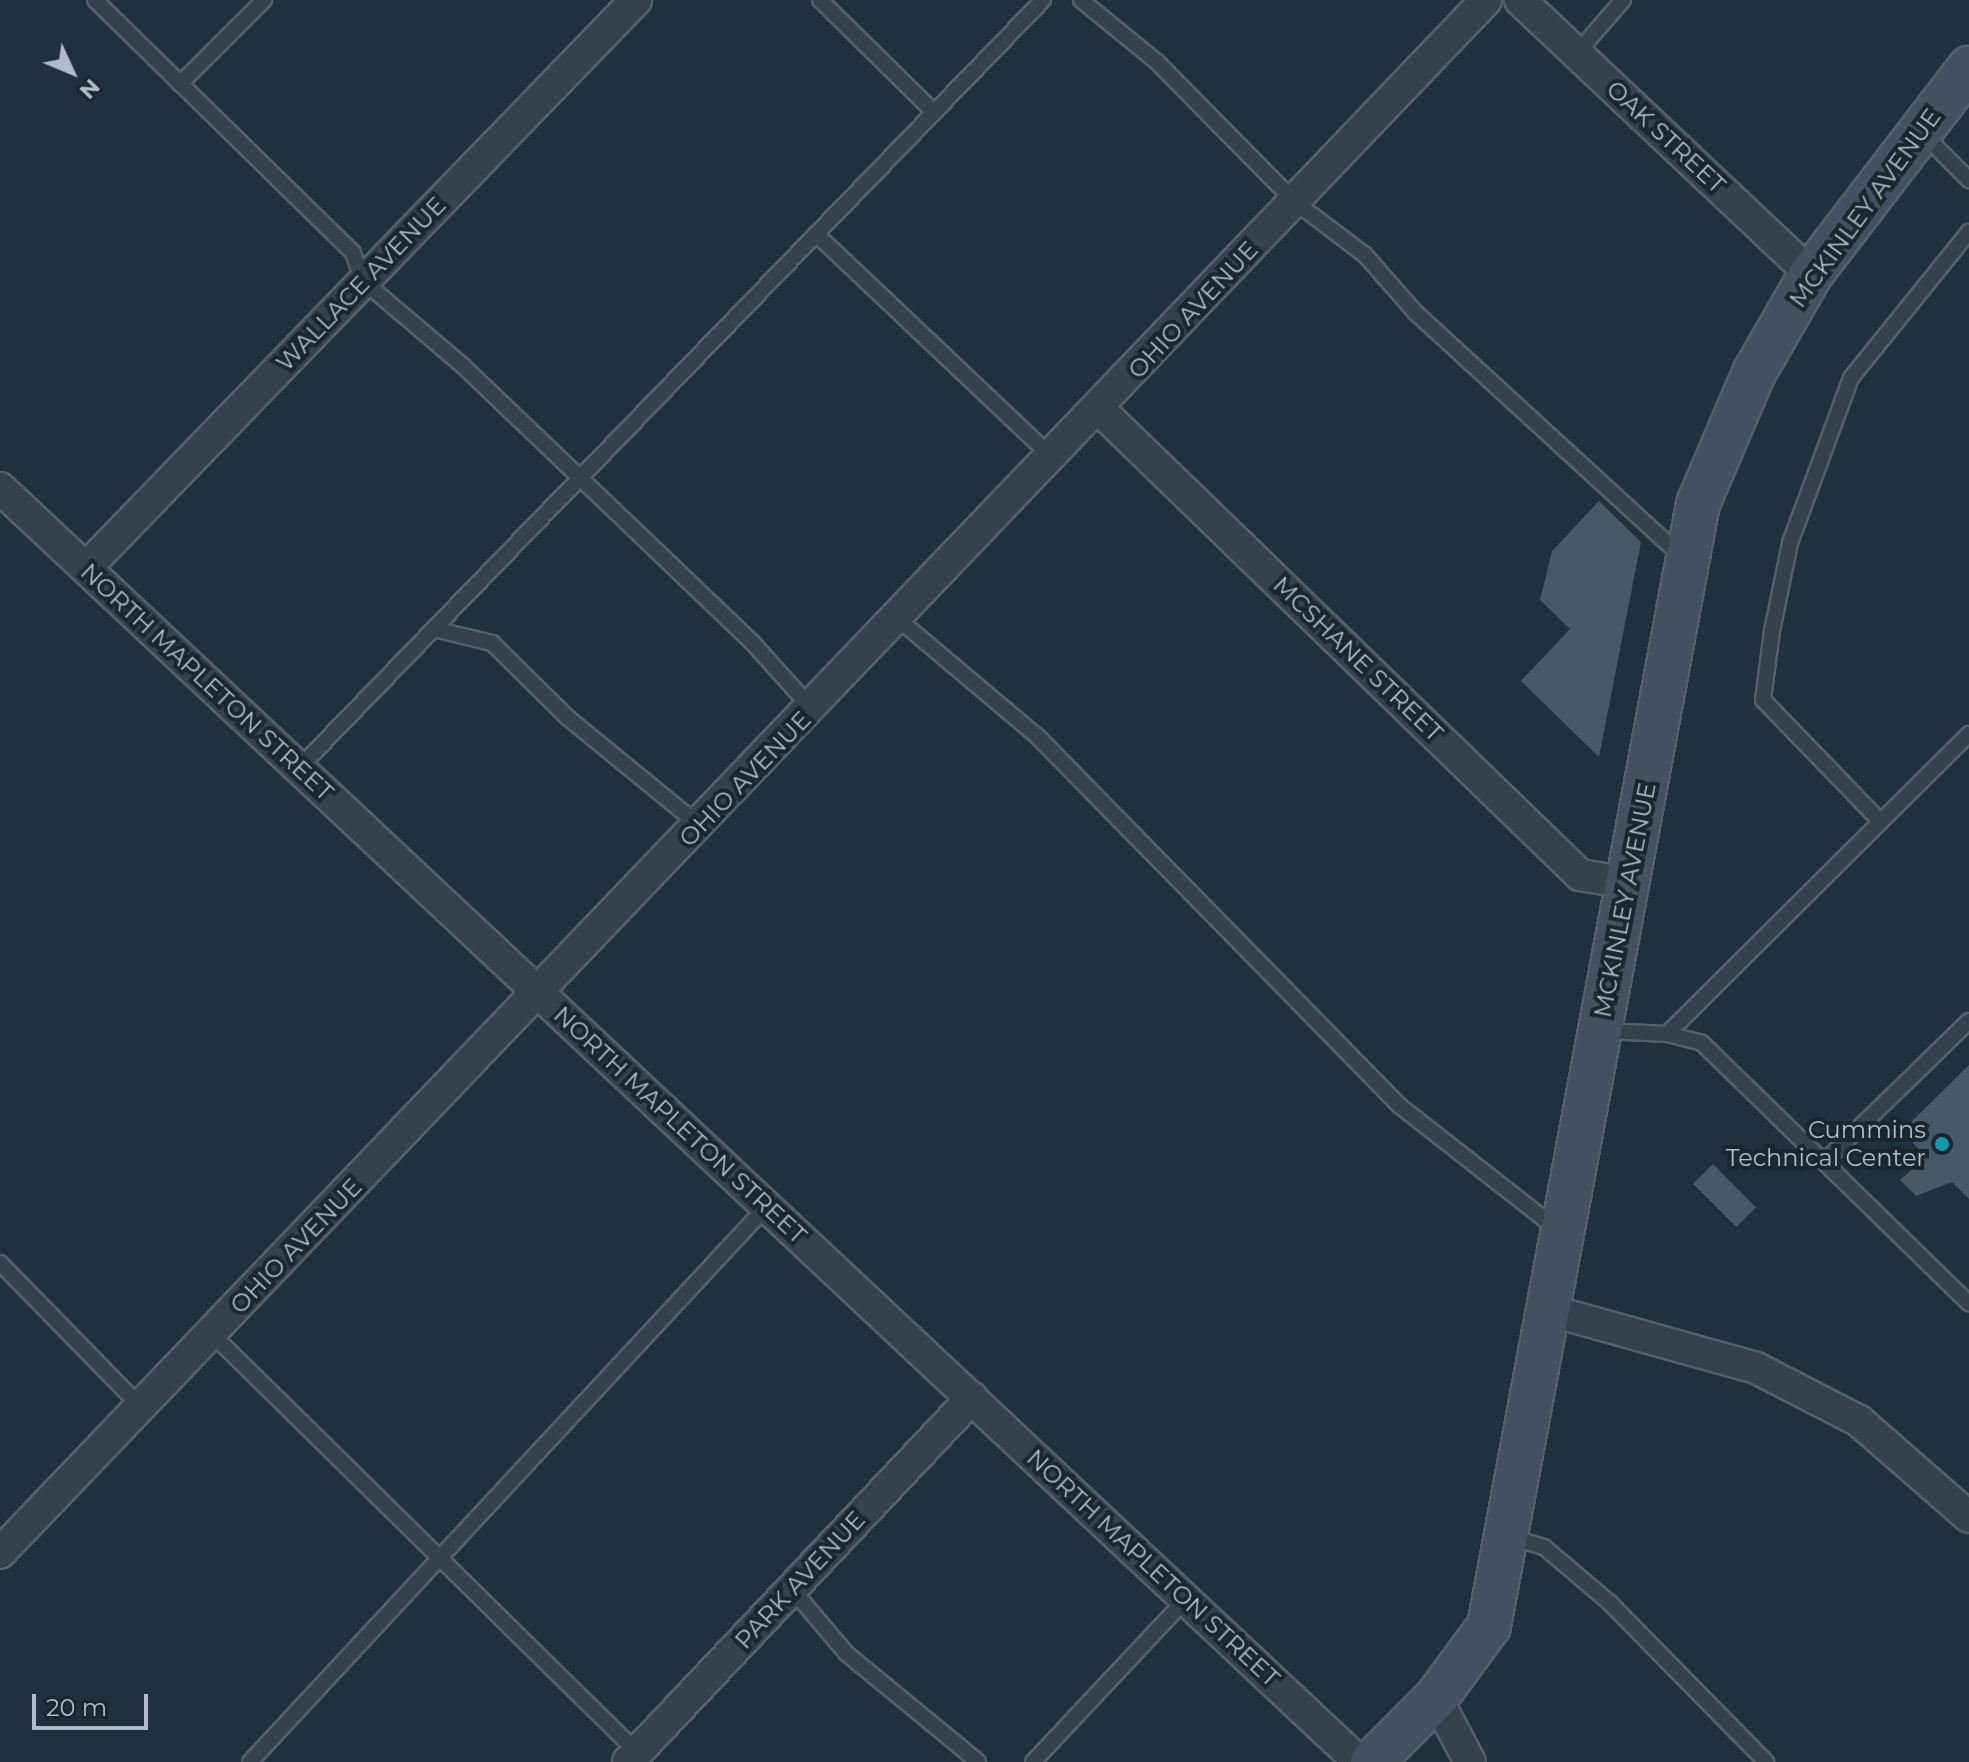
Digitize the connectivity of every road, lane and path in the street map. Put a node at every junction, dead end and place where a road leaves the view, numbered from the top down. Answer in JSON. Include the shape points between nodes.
{"nodes":[{"id":1,"x":95,"y":0,"type":"edge"},
{"id":2,"x":264,"y":0,"type":"edge"},
{"id":3,"x":636,"y":0,"type":"edge"},
{"id":4,"x":820,"y":0,"type":"edge"},
{"id":5,"x":1043,"y":0,"type":"edge"},
{"id":6,"x":1081,"y":0,"type":"edge"},
{"id":7,"x":1486,"y":0,"type":"edge"},
{"id":8,"x":1520,"y":0,"type":"edge"},
{"id":9,"x":1623,"y":0,"type":"edge"},
{"id":10,"x":1577,"y":53,"type":"junction"},
{"id":11,"x":1969,"y":68,"type":"edge"},
{"id":12,"x":180,"y":84,"type":"junction"},
{"id":13,"x":933,"y":111,"type":"junction"},
{"id":14,"x":1920,"y":132,"type":"junction"},
{"id":15,"x":1969,"y":180,"type":"edge"},
{"id":16,"x":1295,"y":202,"type":"junction"},
{"id":17,"x":1969,"y":232,"type":"edge"},
{"id":18,"x":816,"y":234,"type":"junction"},
{"id":19,"x":1811,"y":274,"type":"junction"},
{"id":20,"x":363,"y":281,"type":"junction"},
{"id":21,"x":1099,"y":409,"type":"junction"},
{"id":22,"x":1052,"y":458,"type":"junction"},
{"id":23,"x":582,"y":482,"type":"junction"},
{"id":24,"x":0,"y":488,"type":"edge"},
{"id":25,"x":1688,"y":562,"type":"junction"},
{"id":26,"x":86,"y":568,"type":"junction"},
{"id":27,"x":898,"y":619,"type":"junction"},
{"id":28,"x":438,"y":630,"type":"junction"},
{"id":29,"x":812,"y":709,"type":"junction"},
{"id":30,"x":1969,"y":734,"type":"edge"},
{"id":31,"x":299,"y":768,"type":"junction"},
{"id":32,"x":1880,"y":821,"type":"junction"},
{"id":33,"x":700,"y":826,"type":"junction"},
{"id":34,"x":1629,"y":883,"type":"junction"},
{"id":35,"x":540,"y":994,"type":"junction"},
{"id":36,"x":1969,"y":1021,"type":"edge"},
{"id":37,"x":1600,"y":1030,"type":"junction"},
{"id":38,"x":1667,"y":1034,"type":"junction"},
{"id":39,"x":1825,"y":1161,"type":"junction"},
{"id":40,"x":767,"y":1206,"type":"junction"},
{"id":41,"x":1565,"y":1234,"type":"junction"},
{"id":42,"x":0,"y":1263,"type":"edge"},
{"id":43,"x":1969,"y":1304,"type":"edge"},
{"id":44,"x":1552,"y":1311,"type":"junction"},
{"id":45,"x":212,"y":1334,"type":"junction"},
{"id":46,"x":972,"y":1398,"type":"junction"},
{"id":47,"x":141,"y":1407,"type":"junction"},
{"id":48,"x":1969,"y":1517,"type":"edge"},
{"id":49,"x":1507,"y":1535,"type":"junction"},
{"id":50,"x":0,"y":1553,"type":"edge"},
{"id":51,"x":439,"y":1559,"type":"junction"},
{"id":52,"x":792,"y":1589,"type":"junction"},
{"id":53,"x":1186,"y":1599,"type":"junction"},
{"id":54,"x":1436,"y":1698,"type":"junction"},
{"id":55,"x":637,"y":1759,"type":"edge"},
{"id":56,"x":250,"y":1762,"type":"edge"},
{"id":57,"x":978,"y":1762,"type":"edge"},
{"id":58,"x":1033,"y":1762,"type":"edge"},
{"id":59,"x":1359,"y":1762,"type":"edge"},
{"id":60,"x":1372,"y":1762,"type":"edge"},
{"id":61,"x":1470,"y":1762,"type":"edge"},
{"id":62,"x":1766,"y":1762,"type":"edge"}],
"edges":[{"from":1,"to":12,"type":"lane"},
{"from":2,"to":12,"type":"lane"},
{"from":3,"to":20,"type":"street","name":"WALLACE AVENUE"},
{"from":4,"to":13,"type":"lane"},
{"from":5,"to":13,"type":"lane"},
{"from":6,"to":16,"type":"lane","via":[[1157,62]]},
{"from":7,"to":16,"type":"street","name":"OHIO AVENUE"},
{"from":8,"to":10,"type":"street","name":"OAK STREET"},
{"from":9,"to":10,"type":"lane"},
{"from":10,"to":19,"type":"street","name":"OAK STREET"},
{"from":11,"to":14,"type":"street","name":"MCKINLEY AVENUE"},
{"from":12,"to":20,"type":"lane","via":[[353,253]]},
{"from":13,"to":18,"type":"lane"},
{"from":14,"to":15,"type":"lane"},
{"from":14,"to":19,"type":"street","name":"MCKINLEY AVENUE"},
{"from":16,"to":21,"type":"street","name":"OHIO AVENUE"},
{"from":16,"to":25,"type":"lane","via":[[1365,255],[1416,313]]},
{"from":17,"to":32,"type":"lane","via":[[1851,378],[1790,543],[1772,631],[1763,700]]},
{"from":18,"to":22,"type":"lane"},
{"from":18,"to":23,"type":"lane"},
{"from":19,"to":25,"type":"street","name":"MCKINLEY AVENUE","via":[[1754,373],[1698,504]]},
{"from":20,"to":23,"type":"lane"},
{"from":20,"to":26,"type":"street","name":"WALLACE AVENUE"},
{"from":21,"to":22,"type":"street","name":"OHIO AVENUE"},
{"from":21,"to":34,"type":"street","name":"MCSHANE STREET","via":[[1580,875]]},
{"from":22,"to":27,"type":"street","name":"OHIO AVENUE"},
{"from":23,"to":28,"type":"lane"},
{"from":23,"to":29,"type":"lane"},
{"from":24,"to":26,"type":"street","name":"NORTH MAPLETON STREET"},
{"from":25,"to":34,"type":"street","name":"MCKINLEY AVENUE"},
{"from":26,"to":31,"type":"street","name":"NORTH MAPLETON STREET"},
{"from":27,"to":29,"type":"street","name":"OHIO AVENUE"},
{"from":27,"to":41,"type":"lane","via":[[1037,736],[1400,1106]]},
{"from":28,"to":31,"type":"lane"},
{"from":28,"to":33,"type":"lane","via":[[492,643],[567,717]]},
{"from":29,"to":33,"type":"street","name":"OHIO AVENUE"},
{"from":30,"to":32,"type":"lane"},
{"from":31,"to":35,"type":"street","name":"NORTH MAPLETON STREET"},
{"from":32,"to":38,"type":"lane"},
{"from":33,"to":35,"type":"street","name":"OHIO AVENUE"},
{"from":34,"to":37,"type":"street","name":"MCKINLEY AVENUE"},
{"from":35,"to":40,"type":"street","name":"NORTH MAPLETON STREET"},
{"from":35,"to":45,"type":"street","name":"OHIO AVENUE"},
{"from":36,"to":39,"type":"lane"},
{"from":37,"to":38,"type":"lane"},
{"from":37,"to":41,"type":"street","name":"MCKINLEY AVENUE"},
{"from":38,"to":39,"type":"lane","via":[[1702,1043]]},
{"from":39,"to":43,"type":"lane"},
{"from":40,"to":46,"type":"street","name":"NORTH MAPLETON STREET"},
{"from":40,"to":51,"type":"lane"},
{"from":41,"to":44,"type":"street","name":"MCKINLEY AVENUE"},
{"from":42,"to":47,"type":"lane"},
{"from":44,"to":48,"type":"street","via":[[1756,1368],[1859,1421]]},
{"from":44,"to":49,"type":"street","name":"MCKINLEY AVENUE"},
{"from":45,"to":47,"type":"street","name":"OHIO AVENUE"},
{"from":45,"to":51,"type":"lane"},
{"from":46,"to":52,"type":"street","name":"PARK AVENUE"},
{"from":46,"to":53,"type":"street","name":"NORTH MAPLETON STREET"},
{"from":47,"to":50,"type":"street","name":"OHIO AVENUE"},
{"from":49,"to":54,"type":"street","name":"MCKINLEY AVENUE","via":[[1489,1626]]},
{"from":49,"to":62,"type":"lane","via":[[1544,1547],[1610,1603]]},
{"from":51,"to":55,"type":"lane"},
{"from":51,"to":56,"type":"lane"},
{"from":52,"to":55,"type":"street","name":"PARK AVENUE"},
{"from":52,"to":57,"type":"lane","via":[[846,1653]]},
{"from":53,"to":58,"type":"lane"},
{"from":53,"to":59,"type":"street","name":"NORTH MAPLETON STREET"},
{"from":54,"to":60,"type":"street","name":"MCKINLEY AVENUE"},
{"from":54,"to":61,"type":"street"}]}
